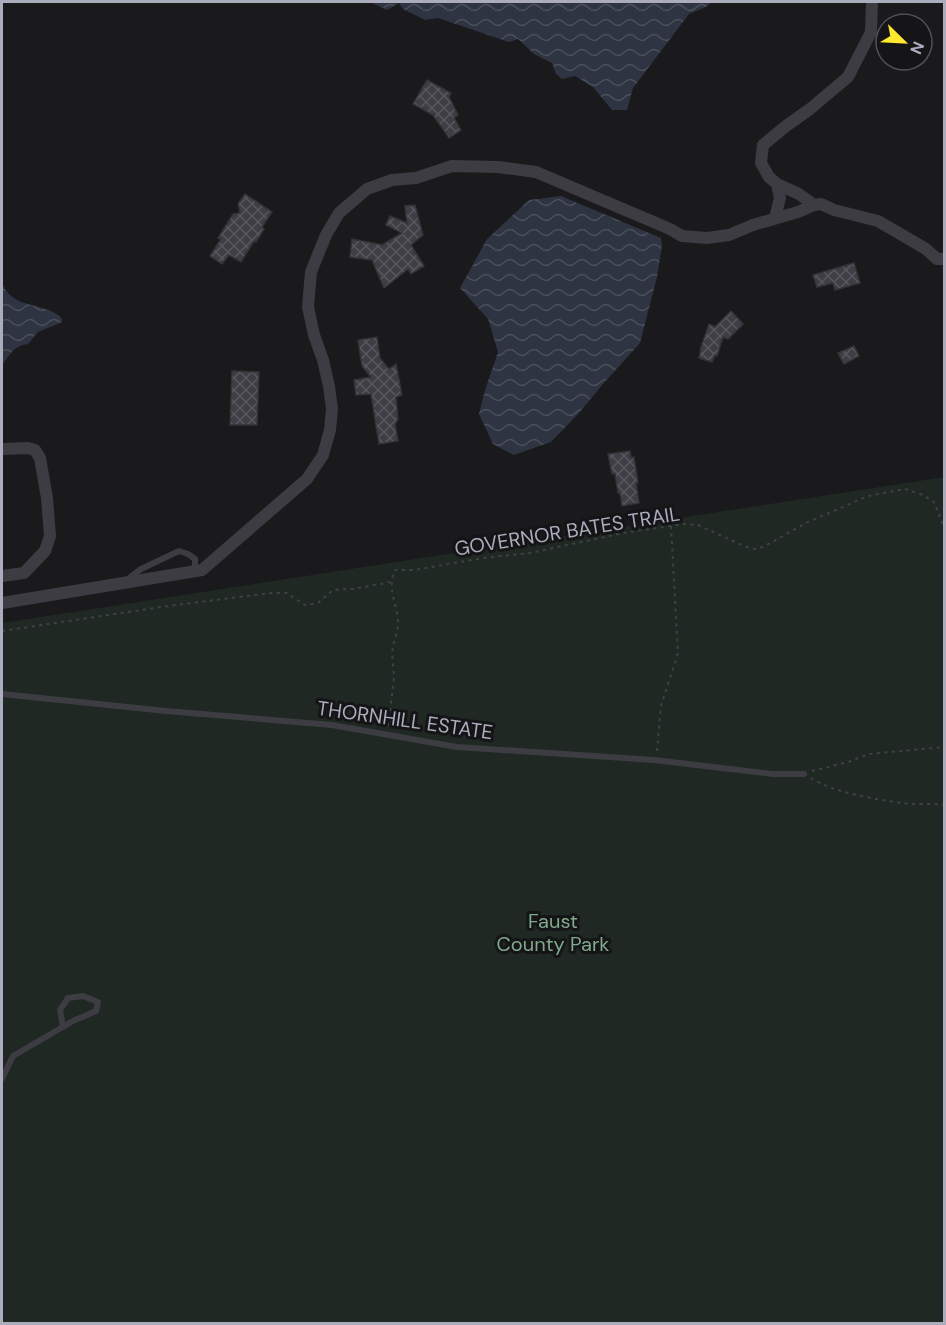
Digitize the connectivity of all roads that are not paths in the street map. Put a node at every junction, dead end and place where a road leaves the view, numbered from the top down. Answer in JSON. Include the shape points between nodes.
{"nodes":[{"id":1,"x":872,"y":2,"type":"edge"},
{"id":2,"x":777,"y":184,"type":"junction"},
{"id":3,"x":814,"y":205,"type":"junction"},
{"id":4,"x":775,"y":218,"type":"junction"},
{"id":5,"x":945,"y":259,"type":"edge"},
{"id":6,"x":2,"y":449,"type":"edge"},
{"id":7,"x":192,"y":572,"type":"junction"},
{"id":8,"x":2,"y":576,"type":"edge"},
{"id":9,"x":123,"y":583,"type":"junction"},
{"id":10,"x":2,"y":603,"type":"edge"},
{"id":11,"x":2,"y":694,"type":"edge"},
{"id":12,"x":804,"y":774,"type":"road end"},
{"id":13,"x":63,"y":1027,"type":"junction"},
{"id":14,"x":2,"y":1079,"type":"edge"}],
"edges":[{"from":1,"to":2,"type":"street","via":[[871,32],[848,77],[763,145],[761,163]]},
{"from":2,"to":3,"type":"street"},
{"from":2,"to":4,"type":"street","via":[[780,198]]},
{"from":3,"to":4,"type":"street"},
{"from":3,"to":5,"type":"street","via":[[878,221],[937,259]]},
{"from":4,"to":7,"type":"street","via":[[729,235],[682,236],[536,172],[498,167],[452,166],[367,189],[339,213],[311,272],[308,307],[332,409],[323,455],[308,479],[202,570]]},
{"from":6,"to":8,"type":"street","via":[[28,448],[40,458],[50,536],[45,551],[24,573]]},
{"from":7,"to":9,"type":"street"},
{"from":7,"to":9,"type":"lane","via":[[195,559],[179,551],[141,569]]},
{"from":9,"to":10,"type":"street"},
{"from":11,"to":12,"type":"lane","name":"THORNHILL ESTATE","via":[[333,725],[457,747]]},
{"from":13,"to":13,"type":"lane","via":[[60,1010],[68,998],[83,996],[98,1002],[96,1011]]},
{"from":13,"to":14,"type":"lane","via":[[12,1056]]}]}
